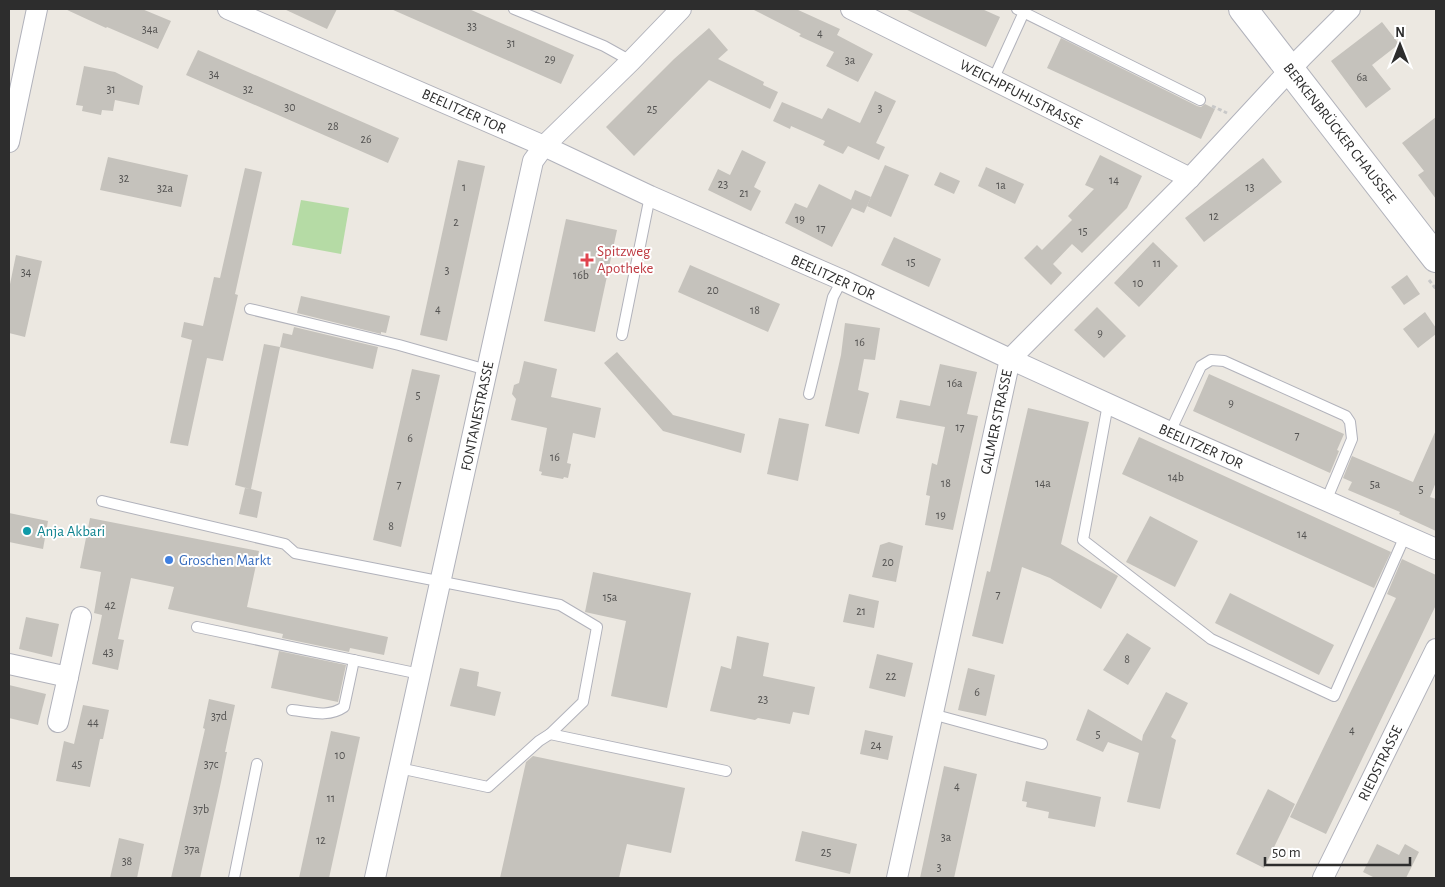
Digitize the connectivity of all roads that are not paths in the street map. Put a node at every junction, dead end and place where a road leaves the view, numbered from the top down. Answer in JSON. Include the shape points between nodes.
{"nodes":[{"id":1,"x":36,"y":9,"type":"edge"},
{"id":2,"x":228,"y":9,"type":"edge"},
{"id":3,"x":514,"y":9,"type":"edge"},
{"id":4,"x":681,"y":9,"type":"edge"},
{"id":5,"x":851,"y":9,"type":"edge"},
{"id":6,"x":1243,"y":9,"type":"edge"},
{"id":7,"x":1350,"y":9,"type":"edge"},
{"id":8,"x":1021,"y":11,"type":"edge"},
{"id":9,"x":631,"y":61,"type":"junction"},
{"id":10,"x":1291,"y":70,"type":"junction"},
{"id":11,"x":993,"y":80,"type":"junction"},
{"id":12,"x":1200,"y":100,"type":"road end"},
{"id":13,"x":9,"y":142,"type":"edge"},
{"id":14,"x":544,"y":146,"type":"junction"},
{"id":15,"x":1190,"y":178,"type":"junction"},
{"id":16,"x":650,"y":196,"type":"junction"},
{"id":17,"x":1436,"y":258,"type":"edge"},
{"id":18,"x":842,"y":280,"type":"junction"},
{"id":19,"x":250,"y":309,"type":"dead end"},
{"id":20,"x":622,"y":335,"type":"dead end"},
{"id":21,"x":1010,"y":359,"type":"junction"},
{"id":22,"x":487,"y":370,"type":"junction"},
{"id":23,"x":810,"y":394,"type":"dead end"},
{"id":24,"x":1108,"y":404,"type":"junction"},
{"id":25,"x":1170,"y":432,"type":"junction"},
{"id":26,"x":102,"y":501,"type":"dead end"},
{"id":27,"x":1326,"y":501,"type":"junction"},
{"id":28,"x":1404,"y":536,"type":"junction"},
{"id":29,"x":1436,"y":549,"type":"edge"},
{"id":30,"x":441,"y":582,"type":"junction"},
{"id":31,"x":80,"y":617,"type":"dead end"},
{"id":32,"x":197,"y":627,"type":"dead end"},
{"id":33,"x":1436,"y":649,"type":"edge"},
{"id":34,"x":354,"y":660,"type":"junction"},
{"id":35,"x":9,"y":664,"type":"edge"},
{"id":36,"x":420,"y":674,"type":"junction"},
{"id":37,"x":68,"y":677,"type":"junction"},
{"id":38,"x":292,"y":710,"type":"dead end"},
{"id":39,"x":932,"y":714,"type":"junction"},
{"id":40,"x":58,"y":722,"type":"dead end"},
{"id":41,"x":550,"y":734,"type":"junction"},
{"id":42,"x":1042,"y":744,"type":"dead end"},
{"id":43,"x":257,"y":764,"type":"dead end"},
{"id":44,"x":399,"y":768,"type":"junction"},
{"id":45,"x":726,"y":771,"type":"dead end"},
{"id":46,"x":234,"y":878,"type":"edge"},
{"id":47,"x":375,"y":878,"type":"edge"},
{"id":48,"x":897,"y":878,"type":"edge"},
{"id":49,"x":1323,"y":878,"type":"edge"}],
"edges":[{"from":1,"to":13,"type":"street"},
{"from":2,"to":14,"type":"street","name":"BEELITZER TOR"},
{"from":3,"to":9,"type":"lane","via":[[604,46]]},
{"from":4,"to":9,"type":"street","name":"FONTANESTRASSE"},
{"from":5,"to":11,"type":"street","name":"WEICHPFUHLSTRASSE"},
{"from":6,"to":10,"type":"main road","name":"BERKENBRÜCKER CHAUSSEE"},
{"from":7,"to":10,"type":"street","name":"GALMER STRASSE"},
{"from":8,"to":11,"type":"lane"},
{"from":8,"to":12,"type":"lane"},
{"from":9,"to":14,"type":"street","name":"FONTANESTRASSE"},
{"from":10,"to":15,"type":"street","name":"GALMER STRASSE"},
{"from":10,"to":17,"type":"main road","name":"BERKENBRÜCKER CHAUSSEE"},
{"from":11,"to":15,"type":"street","name":"WEICHPFUHLSTRASSE"},
{"from":14,"to":16,"type":"street","name":"BEELITZER TOR"},
{"from":14,"to":22,"type":"street","name":"FONTANESTRASSE","via":[[533,160]]},
{"from":15,"to":21,"type":"street","name":"GALMER STRASSE"},
{"from":16,"to":18,"type":"street","name":"BEELITZER TOR"},
{"from":16,"to":20,"type":"lane"},
{"from":18,"to":21,"type":"street","name":"BEELITZER TOR"},
{"from":18,"to":23,"type":"lane","via":[[833,297]]},
{"from":19,"to":22,"type":"lane"},
{"from":21,"to":24,"type":"street","name":"BEELITZER TOR"},
{"from":21,"to":39,"type":"street","name":"GALMER STRASSE"},
{"from":22,"to":30,"type":"street","name":"FONTANESTRASSE"},
{"from":24,"to":25,"type":"street","name":"BEELITZER TOR"},
{"from":24,"to":28,"type":"lane","via":[[1083,540],[1211,639],[1334,696]]},
{"from":25,"to":27,"type":"street","name":"BEELITZER TOR"},
{"from":25,"to":27,"type":"lane","via":[[1201,366],[1211,360],[1224,361],[1346,416],[1352,439]]},
{"from":26,"to":30,"type":"lane","via":[[285,544],[296,553]]},
{"from":27,"to":28,"type":"street","name":"BEELITZER TOR"},
{"from":28,"to":29,"type":"street","name":"BEELITZER TOR"},
{"from":30,"to":36,"type":"street","name":"FONTANESTRASSE"},
{"from":30,"to":41,"type":"lane","via":[[560,605],[597,627],[583,702]]},
{"from":31,"to":37,"type":"street"},
{"from":32,"to":34,"type":"lane"},
{"from":33,"to":49,"type":"street","name":"RIEDSTRASSE"},
{"from":34,"to":36,"type":"lane"},
{"from":34,"to":38,"type":"lane","via":[[344,707],[330,714]]},
{"from":35,"to":37,"type":"street"},
{"from":36,"to":44,"type":"street","name":"FONTANESTRASSE"},
{"from":37,"to":40,"type":"street"},
{"from":39,"to":42,"type":"lane"},
{"from":39,"to":48,"type":"street","name":"GALMER STRASSE"},
{"from":41,"to":44,"type":"lane","via":[[488,788]]},
{"from":41,"to":45,"type":"lane"},
{"from":43,"to":46,"type":"lane"},
{"from":44,"to":47,"type":"street","name":"FONTANESTRASSE"}]}
